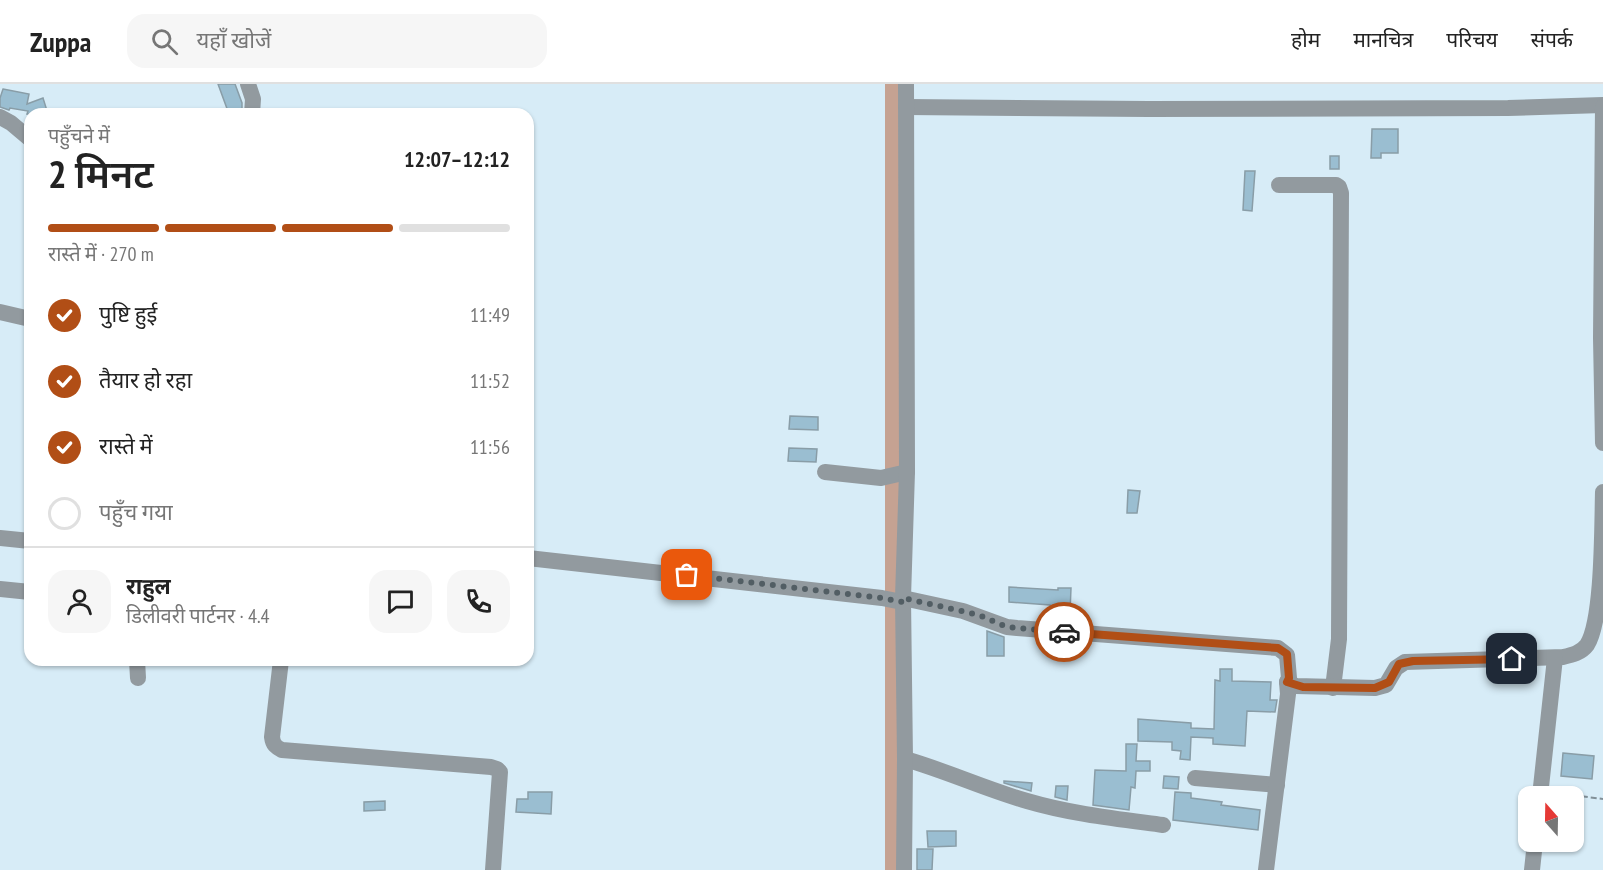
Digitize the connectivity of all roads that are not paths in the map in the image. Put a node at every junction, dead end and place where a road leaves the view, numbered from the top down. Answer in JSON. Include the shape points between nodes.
{"nodes":[{"id":1,"x":248,"y":84,"type":"edge"},
{"id":2,"x":906,"y":84,"type":"edge"},
{"id":3,"x":1603,"y":106,"type":"edge"},
{"id":4,"x":906,"y":107,"type":"junction"},
{"id":5,"x":252,"y":108,"type":"edge"},
{"id":6,"x":0,"y":117,"type":"edge"},
{"id":7,"x":24,"y":134,"type":"edge"},
{"id":8,"x":1279,"y":185,"type":"dead end"},
{"id":9,"x":1602,"y":206,"type":"edge"},
{"id":10,"x":0,"y":312,"type":"edge"},
{"id":11,"x":24,"y":318,"type":"edge"},
{"id":12,"x":1603,"y":443,"type":"edge"},
{"id":13,"x":825,"y":472,"type":"dead end"},
{"id":14,"x":898,"y":475,"type":"junction"},
{"id":15,"x":1603,"y":492,"type":"edge"},
{"id":16,"x":0,"y":538,"type":"edge"},
{"id":17,"x":24,"y":540,"type":"edge"},
{"id":18,"x":534,"y":559,"type":"edge"},
{"id":19,"x":0,"y":589,"type":"edge"},
{"id":20,"x":24,"y":591,"type":"edge"},
{"id":21,"x":902,"y":600,"type":"junction"},
{"id":22,"x":1554,"y":658,"type":"junction"},
{"id":23,"x":137,"y":666,"type":"edge"},
{"id":24,"x":280,"y":666,"type":"edge"},
{"id":25,"x":138,"y":678,"type":"dead end"},
{"id":26,"x":1287,"y":682,"type":"junction"},
{"id":27,"x":1333,"y":688,"type":"junction"},
{"id":28,"x":905,"y":759,"type":"junction"},
{"id":29,"x":1195,"y":778,"type":"dead end"},
{"id":30,"x":1277,"y":785,"type":"junction"},
{"id":31,"x":1541,"y":786,"type":"edge"},
{"id":32,"x":1163,"y":825,"type":"dead end"},
{"id":33,"x":1534,"y":852,"type":"edge"},
{"id":34,"x":493,"y":870,"type":"edge"},
{"id":35,"x":904,"y":870,"type":"edge"},
{"id":36,"x":1266,"y":870,"type":"edge"},
{"id":37,"x":1532,"y":870,"type":"edge"}],
"edges":[{"from":1,"to":5,"type":"street"},
{"from":2,"to":4,"type":"street"},
{"from":3,"to":4,"type":"street"},
{"from":3,"to":9,"type":"street"},
{"from":4,"to":14,"type":"street"},
{"from":6,"to":7,"type":"street"},
{"from":8,"to":27,"type":"street","via":[[1336,185],[1341,193],[1339,639]]},
{"from":9,"to":12,"type":"street"},
{"from":10,"to":11,"type":"street"},
{"from":13,"to":14,"type":"street"},
{"from":14,"to":21,"type":"street"},
{"from":15,"to":22,"type":"street","via":[[1600,594],[1593,636],[1583,650]]},
{"from":16,"to":17,"type":"street"},
{"from":18,"to":21,"type":"street"},
{"from":19,"to":20,"type":"street"},
{"from":21,"to":26,"type":"street","via":[[971,613],[1007,627],[1278,648],[1287,654]]},
{"from":21,"to":28,"type":"street"},
{"from":22,"to":27,"type":"street","via":[[1413,661],[1399,664],[1389,682],[1382,686]]},
{"from":22,"to":31,"type":"street"},
{"from":23,"to":25,"type":"street"},
{"from":24,"to":34,"type":"street","via":[[272,737],[277,747],[491,767],[501,772]]},
{"from":26,"to":27,"type":"street"},
{"from":26,"to":30,"type":"street"},
{"from":28,"to":32,"type":"street","via":[[1028,801]]},
{"from":28,"to":35,"type":"street"},
{"from":29,"to":30,"type":"street"},
{"from":30,"to":36,"type":"street"},
{"from":33,"to":37,"type":"street"}]}
